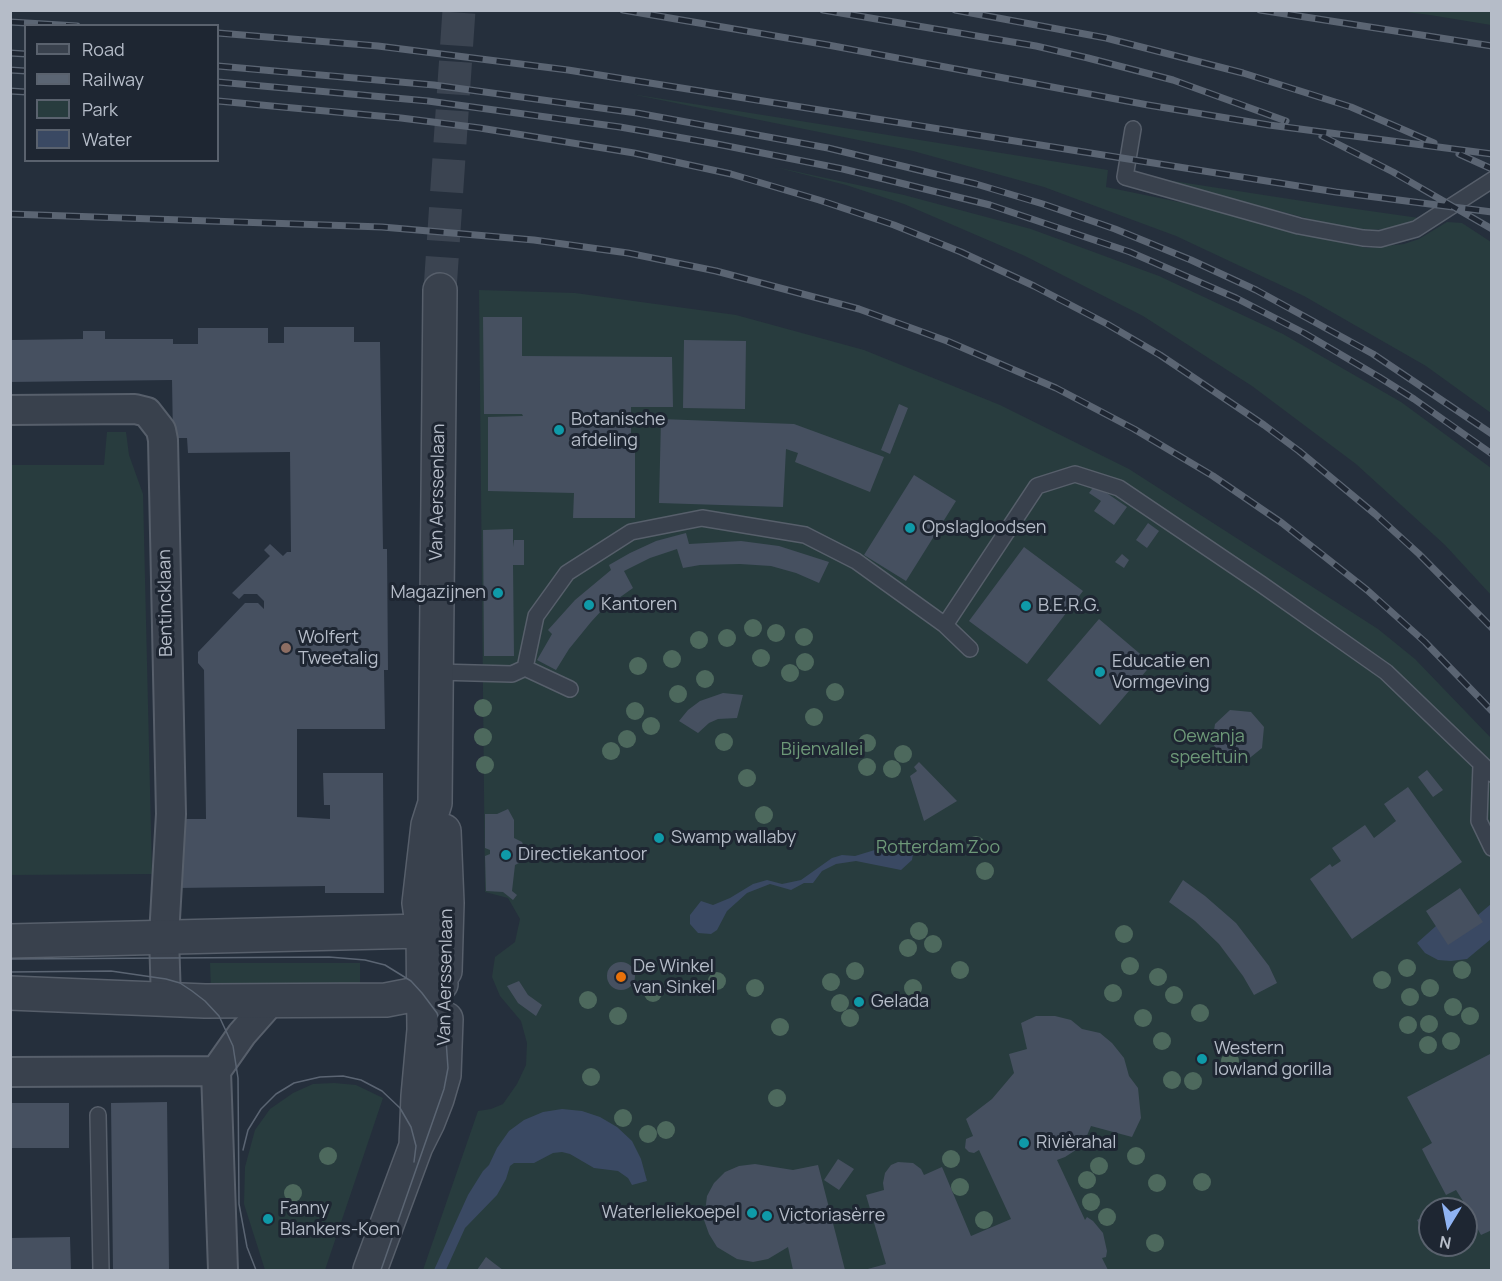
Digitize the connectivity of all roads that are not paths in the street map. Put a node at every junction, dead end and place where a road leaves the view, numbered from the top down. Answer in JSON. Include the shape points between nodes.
{"nodes":[{"id":1,"x":1133,"y":129,"type":"dead end"},
{"id":2,"x":1491,"y":180,"type":"edge"},
{"id":3,"x":440,"y":290,"type":"tunnel mouth"},
{"id":4,"x":10,"y":410,"type":"edge"},
{"id":5,"x":945,"y":625,"type":"junction"},
{"id":6,"x":970,"y":649,"type":"dead end"},
{"id":7,"x":525,"y":668,"type":"junction"},
{"id":8,"x":436,"y":672,"type":"junction"},
{"id":9,"x":570,"y":689,"type":"dead end"},
{"id":10,"x":1486,"y":770,"type":"edge"},
{"id":11,"x":1491,"y":848,"type":"edge"},
{"id":12,"x":434,"y":935,"type":"junction"},
{"id":13,"x":164,"y":936,"type":"junction"},
{"id":14,"x":10,"y":941,"type":"edge"},
{"id":15,"x":434,"y":987,"type":"junction"},
{"id":16,"x":10,"y":993,"type":"edge"},
{"id":17,"x":166,"y":1000,"type":"junction"},
{"id":18,"x":272,"y":1000,"type":"junction"},
{"id":19,"x":216,"y":1071,"type":"junction"},
{"id":20,"x":10,"y":1072,"type":"edge"},
{"id":21,"x":98,"y":1115,"type":"dead end"},
{"id":22,"x":101,"y":1270,"type":"edge"},
{"id":23,"x":223,"y":1270,"type":"edge"},
{"id":24,"x":370,"y":1270,"type":"edge"}],
"edges":[{"from":1,"to":2,"type":"lane","via":[[1125,177],[1299,226],[1363,238],[1380,239],[1416,229]]},
{"from":3,"to":8,"type":"street","name":"Van Aerssenlaan"},
{"from":4,"to":13,"type":"street","name":"Bentincklaan","via":[[135,409],[147,412],[161,430],[171,814]]},
{"from":5,"to":6,"type":"lane"},
{"from":5,"to":7,"type":"lane","via":[[856,561],[806,535],[702,518],[632,532],[567,573],[536,616]]},
{"from":5,"to":10,"type":"lane","via":[[1037,486],[1075,474],[1119,488],[1386,672]]},
{"from":7,"to":8,"type":"lane","via":[[512,674]]},
{"from":7,"to":9,"type":"lane"},
{"from":8,"to":12,"type":"street","name":"Van Aerssenlaan","via":[[435,803],[445,833],[447,903]]},
{"from":10,"to":11,"type":"lane","via":[[1479,821]]},
{"from":12,"to":13,"type":"street"},
{"from":12,"to":15,"type":"street","name":"Van Aerssenlaan"},
{"from":13,"to":14,"type":"street"},
{"from":13,"to":17,"type":"street","name":"Bentincklaan"},
{"from":15,"to":18,"type":"street","via":[[386,1000]]},
{"from":15,"to":24,"type":"street","name":"Van Aerssenlaan","via":[[423,1038],[416,1146]]},
{"from":16,"to":17,"type":"street"},
{"from":17,"to":18,"type":"street"},
{"from":18,"to":19,"type":"street"},
{"from":19,"to":20,"type":"street"},
{"from":19,"to":23,"type":"street"},
{"from":21,"to":22,"type":"lane"}]}
